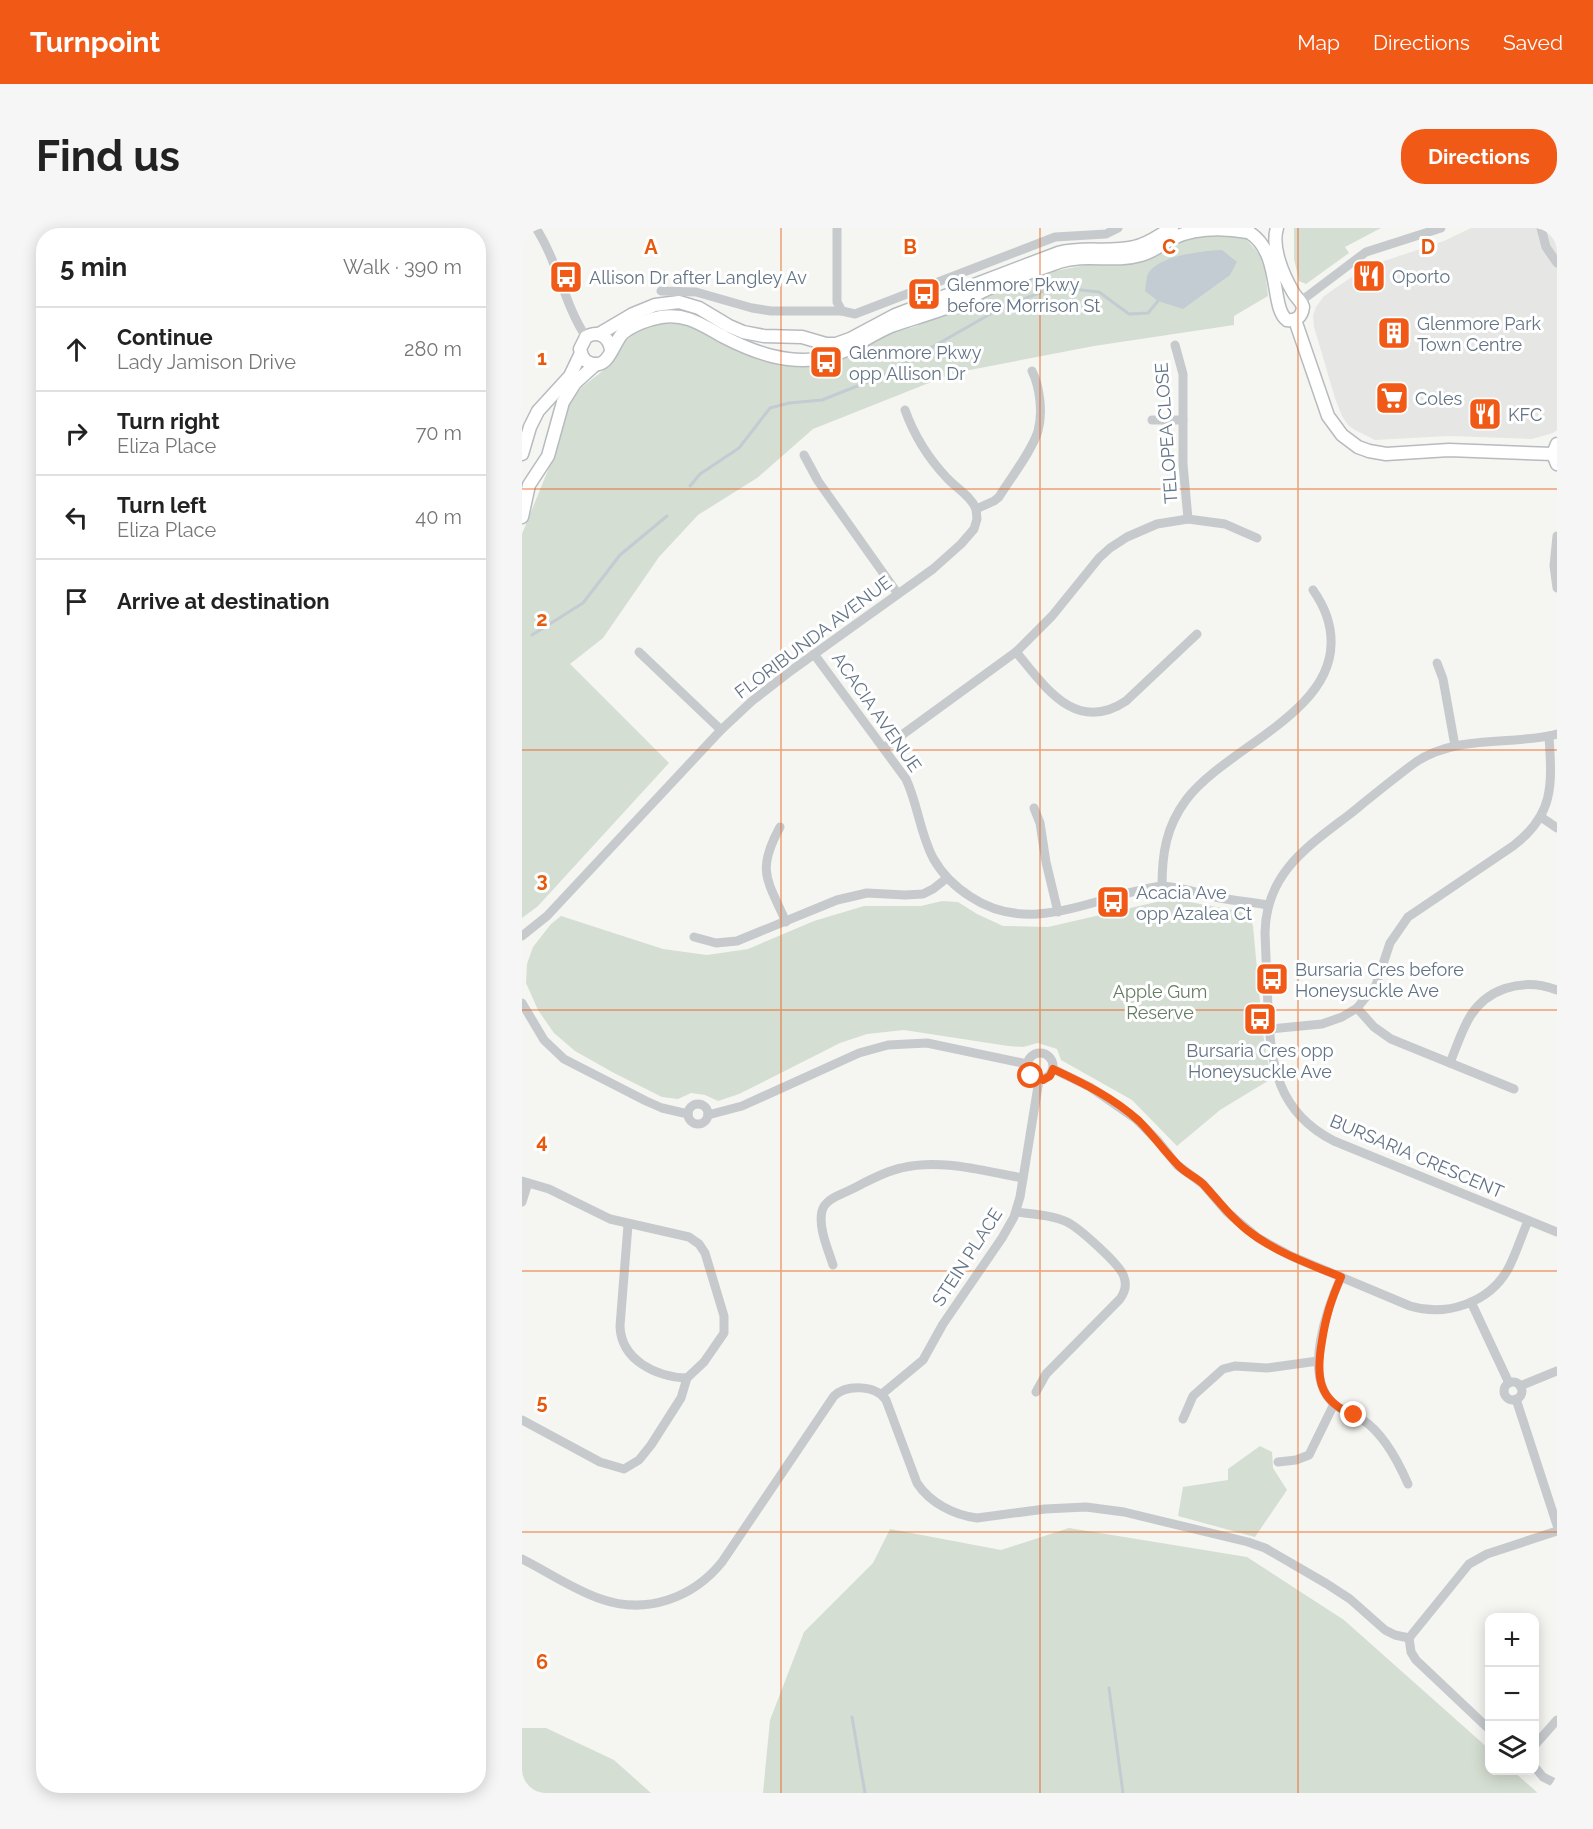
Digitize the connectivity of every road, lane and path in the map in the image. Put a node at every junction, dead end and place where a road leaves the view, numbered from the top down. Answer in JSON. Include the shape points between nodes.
{"nodes":[{"id":1,"x":536,"y":228,"type":"edge"},
{"id":2,"x":837,"y":228,"type":"edge"},
{"id":3,"x":1118,"y":228,"type":"edge"},
{"id":4,"x":1172,"y":228,"type":"edge"},
{"id":5,"x":1276,"y":228,"type":"edge"},
{"id":6,"x":1440,"y":228,"type":"edge"},
{"id":7,"x":1541,"y":228,"type":"edge"},
{"id":8,"x":1246,"y":231,"type":"edge"},
{"id":9,"x":1557,"y":263,"type":"edge"},
{"id":10,"x":661,"y":291,"type":"dead end"},
{"id":11,"x":1298,"y":299,"type":"junction"},
{"id":12,"x":1279,"y":309,"type":"junction"},
{"id":13,"x":842,"y":311,"type":"junction"},
{"id":14,"x":1295,"y":320,"type":"junction"},
{"id":15,"x":599,"y":334,"type":"junction"},
{"id":16,"x":586,"y":337,"type":"junction"},
{"id":17,"x":1176,"y":345,"type":"dead end"},
{"id":18,"x":611,"y":350,"type":"junction"},
{"id":19,"x":581,"y":353,"type":"junction"},
{"id":20,"x":596,"y":364,"type":"junction"},
{"id":21,"x":1032,"y":370,"type":"dead end"},
{"id":22,"x":905,"y":410,"type":"dead end"},
{"id":23,"x":1152,"y":420,"type":"dead end"},
{"id":24,"x":1183,"y":420,"type":"junction"},
{"id":25,"x":522,"y":454,"type":"edge"},
{"id":26,"x":804,"y":454,"type":"dead end"},
{"id":27,"x":1556,"y":454,"type":"edge"},
{"id":28,"x":976,"y":509,"type":"junction"},
{"id":29,"x":522,"y":517,"type":"edge"},
{"id":30,"x":1188,"y":519,"type":"junction"},
{"id":31,"x":1557,"y":536,"type":"edge"},
{"id":32,"x":1257,"y":538,"type":"dead end"},
{"id":33,"x":1557,"y":588,"type":"edge"},
{"id":34,"x":1313,"y":590,"type":"dead end"},
{"id":35,"x":898,"y":594,"type":"junction"},
{"id":36,"x":1197,"y":634,"type":"dead end"},
{"id":37,"x":639,"y":652,"type":"dead end"},
{"id":38,"x":1016,"y":652,"type":"junction"},
{"id":39,"x":814,"y":654,"type":"junction"},
{"id":40,"x":1437,"y":663,"type":"dead end"},
{"id":41,"x":721,"y":730,"type":"junction"},
{"id":42,"x":1553,"y":735,"type":"edge"},
{"id":43,"x":1455,"y":746,"type":"junction"},
{"id":44,"x":884,"y":748,"type":"junction"},
{"id":45,"x":1034,"y":808,"type":"dead end"},
{"id":46,"x":1541,"y":818,"type":"junction"},
{"id":47,"x":780,"y":827,"type":"dead end"},
{"id":48,"x":1557,"y":828,"type":"edge"},
{"id":49,"x":947,"y":878,"type":"junction"},
{"id":50,"x":1162,"y":886,"type":"junction"},
{"id":51,"x":1268,"y":906,"type":"junction"},
{"id":52,"x":1058,"y":912,"type":"junction"},
{"id":53,"x":786,"y":922,"type":"junction"},
{"id":54,"x":522,"y":936,"type":"edge"},
{"id":55,"x":694,"y":937,"type":"dead end"},
{"id":56,"x":1557,"y":990,"type":"edge"},
{"id":57,"x":522,"y":1003,"type":"edge"},
{"id":58,"x":1357,"y":1008,"type":"junction"},
{"id":59,"x":1269,"y":1029,"type":"junction"},
{"id":60,"x":1450,"y":1062,"type":"junction"},
{"id":61,"x":1028,"y":1064,"type":"junction"},
{"id":62,"x":1053,"y":1069,"type":"junction"},
{"id":63,"x":1039,"y":1080,"type":"junction"},
{"id":64,"x":1515,"y":1089,"type":"dead end"},
{"id":65,"x":688,"y":1114,"type":"junction"},
{"id":66,"x":708,"y":1115,"type":"junction"},
{"id":67,"x":1023,"y":1178,"type":"junction"},
{"id":68,"x":525,"y":1182,"type":"edge"},
{"id":69,"x":522,"y":1202,"type":"edge"},
{"id":70,"x":1016,"y":1212,"type":"junction"},
{"id":71,"x":1528,"y":1221,"type":"junction"},
{"id":72,"x":628,"y":1225,"type":"junction"},
{"id":73,"x":1557,"y":1232,"type":"edge"},
{"id":74,"x":833,"y":1265,"type":"dead end"},
{"id":75,"x":1341,"y":1277,"type":"junction"},
{"id":76,"x":1471,"y":1302,"type":"junction"},
{"id":77,"x":1318,"y":1361,"type":"junction"},
{"id":78,"x":1557,"y":1371,"type":"edge"},
{"id":79,"x":687,"y":1378,"type":"junction"},
{"id":80,"x":1509,"y":1383,"type":"junction"},
{"id":81,"x":1520,"y":1386,"type":"junction"},
{"id":82,"x":1036,"y":1392,"type":"dead end"},
{"id":83,"x":882,"y":1394,"type":"junction"},
{"id":84,"x":1516,"y":1399,"type":"junction"},
{"id":85,"x":1334,"y":1404,"type":"junction"},
{"id":86,"x":1183,"y":1419,"type":"dead end"},
{"id":87,"x":522,"y":1420,"type":"edge"},
{"id":88,"x":1278,"y":1462,"type":"dead end"},
{"id":89,"x":1408,"y":1484,"type":"dead end"},
{"id":90,"x":1557,"y":1525,"type":"edge"},
{"id":91,"x":1557,"y":1531,"type":"edge"},
{"id":92,"x":522,"y":1558,"type":"edge"},
{"id":93,"x":1409,"y":1638,"type":"junction"},
{"id":94,"x":1557,"y":1720,"type":"edge"},
{"id":95,"x":1485,"y":1725,"type":"edge"},
{"id":96,"x":1539,"y":1740,"type":"edge"},
{"id":97,"x":1539,"y":1772,"type":"edge"},
{"id":98,"x":1557,"y":1785,"type":"edge"}],
"edges":[{"from":1,"to":16,"type":"street"},
{"from":2,"to":13,"type":"street","via":[[837,302]]},
{"from":3,"to":13,"type":"street","via":[[1106,234],[1055,237],[855,314]]},
{"from":4,"to":15,"type":"main road","via":[[1132,248],[1058,253],[895,315],[836,344],[743,332],[699,308],[679,302],[655,305]]},
{"from":5,"to":8,"type":"main road","via":[[1264,234]]},
{"from":5,"to":11,"type":"main road","via":[[1276,249]]},
{"from":6,"to":11,"type":"street","via":[[1366,252]]},
{"from":7,"to":9,"type":"street","via":[[1546,247]]},
{"from":8,"to":12,"type":"main road","via":[[1260,240],[1269,260]]},
{"from":8,"to":18,"type":"main road","via":[[1197,231],[1179,235],[1135,256],[1063,261],[892,326],[826,357],[796,360],[763,353],[681,316],[641,323],[624,333]]},
{"from":10,"to":13,"type":"street","via":[[696,292],[771,311]]},
{"from":11,"to":12,"type":"main road","via":[[1284,298]]},
{"from":11,"to":14,"type":"main road","via":[[1303,312]]},
{"from":12,"to":14,"type":"main road","via":[[1283,318]]},
{"from":14,"to":27,"type":"main road","via":[[1328,416],[1342,435],[1358,447],[1386,454],[1449,450]]},
{"from":15,"to":16,"type":"main road"},
{"from":15,"to":18,"type":"main road","via":[[608,340]]},
{"from":16,"to":19,"type":"main road"},
{"from":17,"to":24,"type":"street","name":"TELOPEA CLOSE","via":[[1183,368]]},
{"from":18,"to":20,"type":"main road","via":[[606,360]]},
{"from":19,"to":20,"type":"main road","via":[[587,362]]},
{"from":19,"to":25,"type":"main road","via":[[570,376],[538,411]]},
{"from":20,"to":29,"type":"main road","via":[[575,383],[563,402],[548,456],[530,485]]},
{"from":21,"to":28,"type":"street","via":[[1039,392],[1036,437],[999,497]]},
{"from":22,"to":28,"type":"street","via":[[914,433],[938,467]]},
{"from":23,"to":24,"type":"street"},
{"from":24,"to":30,"type":"street","name":"TELOPEA CLOSE"},
{"from":26,"to":35,"type":"street","via":[[818,481]]},
{"from":28,"to":35,"type":"street","name":"FLORIBUNDA AVENUE","via":[[976,524],[967,538]]},
{"from":30,"to":32,"type":"street","via":[[1225,524]]},
{"from":30,"to":38,"type":"street","via":[[1149,526],[1110,548]]},
{"from":31,"to":33,"type":"street"},
{"from":34,"to":50,"type":"street","via":[[1330,626],[1331,651],[1324,676],[1308,700],[1188,798],[1166,839]]},
{"from":35,"to":39,"type":"street","name":"FLORIBUNDA AVENUE"},
{"from":36,"to":38,"type":"street","via":[[1126,701],[1098,711],[1074,709],[1056,699]]},
{"from":37,"to":41,"type":"street"},
{"from":38,"to":44,"type":"street"},
{"from":39,"to":41,"type":"street","name":"FLORIBUNDA AVENUE"},
{"from":39,"to":44,"type":"street","name":"ACACIA AVENUE"},
{"from":40,"to":43,"type":"street"},
{"from":41,"to":54,"type":"street","name":"FLORIBUNDA AVENUE","via":[[547,916]]},
{"from":42,"to":43,"type":"street","name":"BURSARIA CRESCENT"},
{"from":42,"to":46,"type":"street","via":[[1551,784]]},
{"from":43,"to":51,"type":"street","name":"BURSARIA CRESCENT","via":[[1416,762],[1302,851],[1284,872]]},
{"from":44,"to":49,"type":"street","name":"ACACIA AVENUE","via":[[909,785],[928,846]]},
{"from":45,"to":52,"type":"street"},
{"from":46,"to":48,"type":"street"},
{"from":46,"to":58,"type":"street","via":[[1520,840],[1408,917],[1390,943],[1376,985]]},
{"from":47,"to":53,"type":"street","via":[[769,847],[766,868]]},
{"from":49,"to":52,"type":"street","name":"ACACIA AVENUE","via":[[973,899],[996,910],[1022,915]]},
{"from":49,"to":53,"type":"street","via":[[923,894],[860,894]]},
{"from":50,"to":51,"type":"street","name":"ACACIA AVENUE"},
{"from":50,"to":52,"type":"street","name":"ACACIA AVENUE"},
{"from":51,"to":59,"type":"street","name":"BURSARIA CRESCENT","via":[[1265,933]]},
{"from":53,"to":55,"type":"street","via":[[729,942]]},
{"from":56,"to":60,"type":"street","via":[[1527,984],[1507,987],[1490,996],[1470,1017]]},
{"from":57,"to":65,"type":"street","via":[[544,1040],[564,1059],[646,1101]]},
{"from":58,"to":59,"type":"street","via":[[1322,1024]]},
{"from":58,"to":60,"type":"street","via":[[1391,1039]]},
{"from":59,"to":71,"type":"street","name":"BURSARIA CRESCENT","via":[[1278,1081],[1287,1100],[1310,1126],[1334,1141]]},
{"from":60,"to":64,"type":"street"},
{"from":61,"to":62,"type":"street","via":[[1035,1054],[1043,1053],[1053,1061]]},
{"from":61,"to":63,"type":"street","via":[[1029,1072]]},
{"from":61,"to":66,"type":"street","via":[[927,1043],[888,1045],[859,1053],[742,1106]]},
{"from":62,"to":63,"type":"street","via":[[1047,1078]]},
{"from":62,"to":75,"type":"street","via":[[1096,1090],[1136,1119],[1177,1165],[1203,1184],[1247,1230],[1291,1256]]},
{"from":63,"to":67,"type":"street","name":"STEIN PLACE"},
{"from":65,"to":66,"type":"street","via":[[698,1125]]},
{"from":65,"to":66,"type":"street","via":[[698,1104]]},
{"from":67,"to":70,"type":"street","name":"STEIN PLACE"},
{"from":67,"to":74,"type":"street","via":[[945,1165],[911,1166],[875,1177],[820,1206]]},
{"from":68,"to":69,"type":"street"},
{"from":68,"to":72,"type":"street"},
{"from":70,"to":82,"type":"street","via":[[1061,1220],[1076,1227],[1120,1269],[1130,1285],[1046,1374]]},
{"from":70,"to":83,"type":"street","name":"STEIN PLACE","via":[[923,1360]]},
{"from":71,"to":73,"type":"street","name":"BURSARIA CRESCENT"},
{"from":71,"to":76,"type":"street","via":[[1507,1270],[1492,1288]]},
{"from":72,"to":79,"type":"street","via":[[622,1342],[635,1359],[662,1375]]},
{"from":72,"to":79,"type":"street","via":[[684,1236],[696,1241],[705,1253],[725,1329],[704,1362]]},
{"from":75,"to":76,"type":"street","via":[[1423,1309],[1448,1309]]},
{"from":75,"to":77,"type":"street","via":[[1327,1309]]},
{"from":76,"to":80,"type":"street"},
{"from":77,"to":85,"type":"street","via":[[1323,1388]]},
{"from":77,"to":86,"type":"street","via":[[1223,1369],[1193,1396]]},
{"from":78,"to":81,"type":"street"},
{"from":79,"to":87,"type":"street","via":[[681,1398],[651,1445],[639,1460],[624,1469],[600,1462]]},
{"from":80,"to":81,"type":"street"},
{"from":80,"to":84,"type":"street","via":[[1504,1393]]},
{"from":81,"to":84,"type":"street","via":[[1521,1393]]},
{"from":83,"to":92,"type":"street","via":[[867,1388],[845,1389],[836,1394],[722,1562],[701,1583],[675,1598],[646,1605],[613,1603],[592,1596]]},
{"from":83,"to":93,"type":"street","via":[[917,1484],[937,1504],[981,1518],[1059,1508],[1101,1509],[1248,1542],[1266,1548],[1327,1584],[1385,1630]]},
{"from":84,"to":90,"type":"street"},
{"from":85,"to":88,"type":"street","via":[[1309,1455]]},
{"from":85,"to":89,"type":"street","via":[[1373,1428],[1396,1459]]},
{"from":91,"to":93,"type":"street","via":[[1477,1559]]},
{"from":93,"to":95,"type":"street","via":[[1416,1660]]},
{"from":94,"to":96,"type":"street"},
{"from":97,"to":98,"type":"street"}]}
